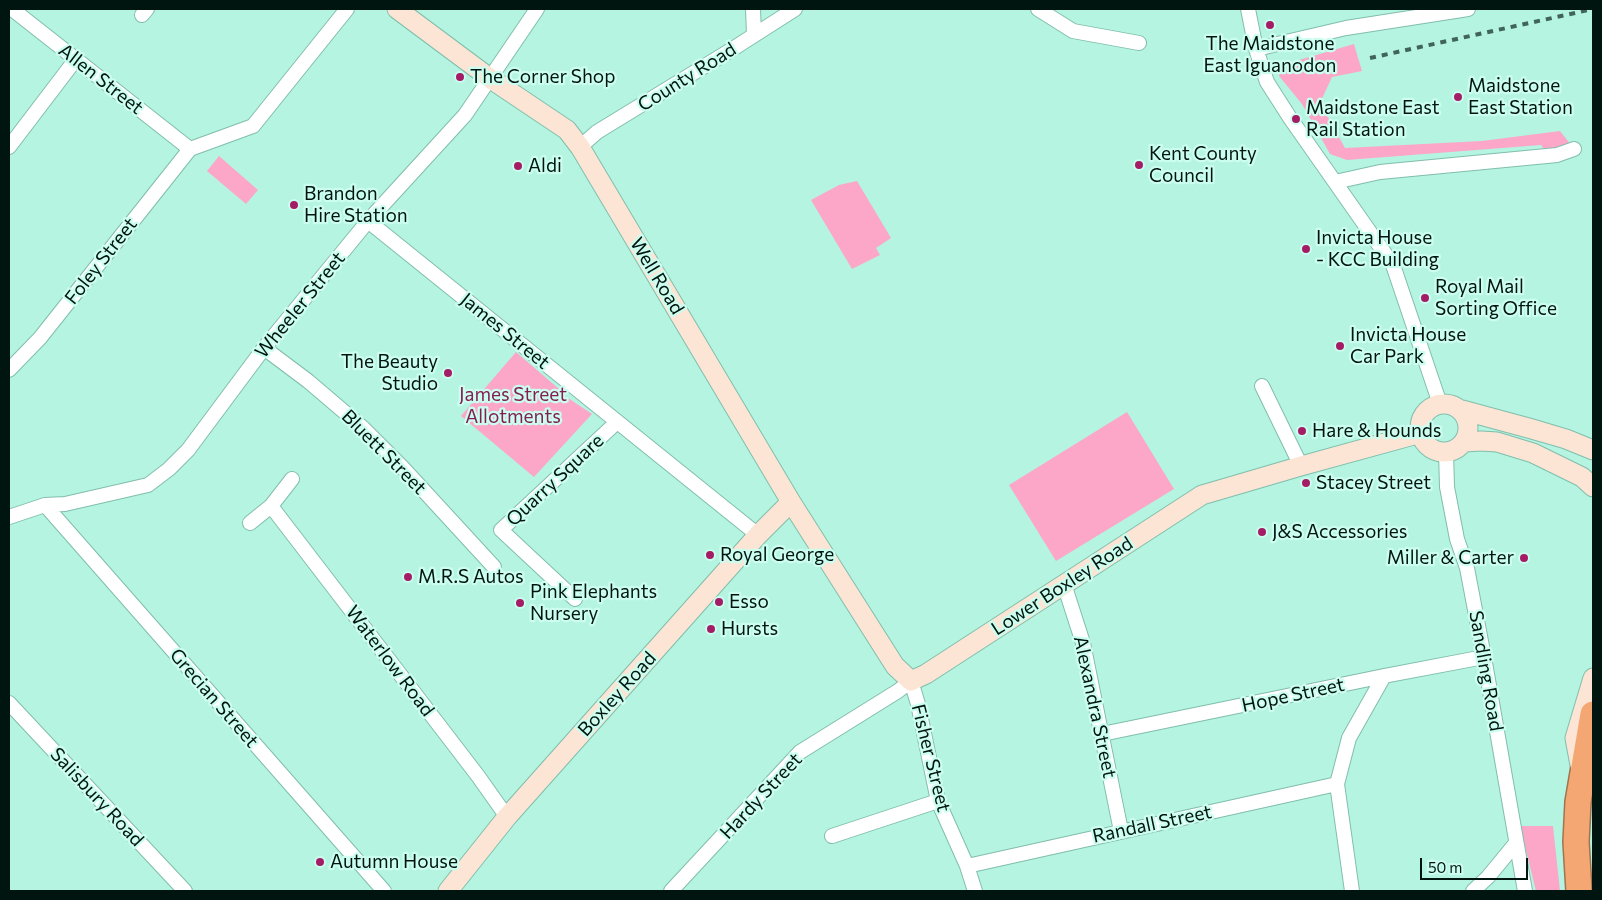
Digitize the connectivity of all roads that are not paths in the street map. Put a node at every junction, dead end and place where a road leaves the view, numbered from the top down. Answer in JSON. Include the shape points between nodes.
{"nodes":[{"id":1,"x":12,"y":9,"type":"edge"},
{"id":2,"x":348,"y":9,"type":"edge"},
{"id":3,"x":397,"y":9,"type":"edge"},
{"id":4,"x":537,"y":9,"type":"edge"},
{"id":5,"x":754,"y":9,"type":"edge"},
{"id":6,"x":795,"y":9,"type":"edge"},
{"id":7,"x":1038,"y":9,"type":"edge"},
{"id":8,"x":1248,"y":9,"type":"edge"},
{"id":9,"x":1468,"y":9,"type":"edge"},
{"id":10,"x":754,"y":34,"type":"junction"},
{"id":11,"x":1139,"y":43,"type":"dead end"},
{"id":12,"x":1256,"y":49,"type":"junction"},
{"id":13,"x":76,"y":59,"type":"junction"},
{"id":14,"x":491,"y":79,"type":"junction"},
{"id":15,"x":9,"y":147,"type":"edge"},
{"id":16,"x":580,"y":147,"type":"junction"},
{"id":17,"x":190,"y":149,"type":"junction"},
{"id":18,"x":1574,"y":149,"type":"dead end"},
{"id":19,"x":1335,"y":182,"type":"junction"},
{"id":20,"x":368,"y":221,"type":"junction"},
{"id":21,"x":264,"y":348,"type":"junction"},
{"id":22,"x":9,"y":370,"type":"edge"},
{"id":23,"x":1262,"y":386,"type":"dead end"},
{"id":24,"x":1440,"y":404,"type":"junction"},
{"id":25,"x":1462,"y":410,"type":"junction"},
{"id":26,"x":617,"y":422,"type":"junction"},
{"id":27,"x":1420,"y":434,"type":"junction"},
{"id":28,"x":1464,"y":442,"type":"junction"},
{"id":29,"x":1593,"y":450,"type":"edge"},
{"id":30,"x":1446,"y":452,"type":"junction"},
{"id":31,"x":1301,"y":466,"type":"junction"},
{"id":32,"x":292,"y":479,"type":"dead end"},
{"id":33,"x":1593,"y":487,"type":"edge"},
{"id":34,"x":791,"y":502,"type":"junction"},
{"id":35,"x":45,"y":505,"type":"junction"},
{"id":36,"x":271,"y":506,"type":"junction"},
{"id":37,"x":9,"y":517,"type":"edge"},
{"id":38,"x":250,"y":523,"type":"dead end"},
{"id":39,"x":758,"y":535,"type":"junction"},
{"id":40,"x":494,"y":567,"type":"dead end"},
{"id":41,"x":1064,"y":584,"type":"junction"},
{"id":42,"x":575,"y":599,"type":"dead end"},
{"id":43,"x":1484,"y":657,"type":"junction"},
{"id":44,"x":1384,"y":676,"type":"junction"},
{"id":45,"x":1593,"y":678,"type":"edge"},
{"id":46,"x":911,"y":680,"type":"junction"},
{"id":47,"x":9,"y":703,"type":"edge"},
{"id":48,"x":1593,"y":714,"type":"edge"},
{"id":49,"x":1102,"y":734,"type":"junction"},
{"id":50,"x":1582,"y":774,"type":"junction"},
{"id":51,"x":1337,"y":784,"type":"junction"},
{"id":52,"x":938,"y":801,"type":"junction"},
{"id":53,"x":507,"y":817,"type":"junction"},
{"id":54,"x":1121,"y":831,"type":"junction"},
{"id":55,"x":832,"y":836,"type":"dead end"},
{"id":56,"x":1516,"y":843,"type":"junction"},
{"id":57,"x":967,"y":866,"type":"junction"},
{"id":58,"x":972,"y":890,"type":"edge"},
{"id":59,"x":185,"y":891,"type":"edge"},
{"id":60,"x":384,"y":891,"type":"edge"},
{"id":61,"x":448,"y":891,"type":"edge"},
{"id":62,"x":671,"y":891,"type":"edge"},
{"id":63,"x":1352,"y":891,"type":"edge"},
{"id":64,"x":1473,"y":891,"type":"edge"},
{"id":65,"x":1525,"y":891,"type":"edge"},
{"id":66,"x":1579,"y":891,"type":"edge"}],
"edges":[{"from":1,"to":13,"type":"street","name":"Allen Street"},
{"from":2,"to":17,"type":"street","via":[[253,126]]},
{"from":3,"to":14,"type":"main road","name":"Well Road"},
{"from":4,"to":14,"type":"street","name":"Wheeler Street"},
{"from":5,"to":10,"type":"street"},
{"from":6,"to":10,"type":"street","name":"County Road"},
{"from":7,"to":11,"type":"street","via":[[1073,31]]},
{"from":8,"to":12,"type":"street"},
{"from":9,"to":12,"type":"street","via":[[1346,28]]},
{"from":10,"to":16,"type":"street","name":"County Road","via":[[597,132]]},
{"from":12,"to":19,"type":"street","via":[[1267,82]]},
{"from":13,"to":15,"type":"street"},
{"from":13,"to":17,"type":"street","name":"Allen Street"},
{"from":14,"to":16,"type":"main road","name":"Well Road","via":[[567,130]]},
{"from":14,"to":20,"type":"street","name":"Wheeler Street","via":[[466,114]]},
{"from":16,"to":34,"type":"main road","name":"Well Road"},
{"from":17,"to":22,"type":"street","name":"Foley Street","via":[[40,338]]},
{"from":18,"to":19,"type":"street","via":[[1557,154],[1380,172]]},
{"from":19,"to":24,"type":"street","via":[[1393,265]]},
{"from":20,"to":21,"type":"street","name":"Wheeler Street"},
{"from":20,"to":26,"type":"street","name":"James Street"},
{"from":21,"to":35,"type":"street","name":"Wheeler Street","via":[[188,450],[148,485],[65,504]]},
{"from":21,"to":40,"type":"street","name":"Bluett Street","via":[[362,427]]},
{"from":23,"to":31,"type":"street"},
{"from":24,"to":25,"type":"main road"},
{"from":24,"to":27,"type":"main road","via":[[1432,407],[1422,418]]},
{"from":25,"to":28,"type":"main road","via":[[1469,427]]},
{"from":25,"to":29,"type":"main road","via":[[1532,428]]},
{"from":26,"to":39,"type":"street","name":"James Street"},
{"from":26,"to":42,"type":"street","name":"Quarry Square","via":[[501,530]]},
{"from":27,"to":30,"type":"main road","via":[[1427,446]]},
{"from":27,"to":31,"type":"main road","name":"Lower Boxley Road"},
{"from":28,"to":30,"type":"main road"},
{"from":28,"to":33,"type":"main road","via":[[1497,442],[1533,453],[1582,477]]},
{"from":30,"to":43,"type":"street","name":"Sandling Road","via":[[1447,487]]},
{"from":31,"to":41,"type":"main road","name":"Lower Boxley Road","via":[[1202,495]]},
{"from":32,"to":36,"type":"street"},
{"from":34,"to":39,"type":"main road","name":"Boxley Road"},
{"from":34,"to":46,"type":"main road","via":[[895,666]]},
{"from":35,"to":37,"type":"street","name":"Wheeler Street"},
{"from":35,"to":60,"type":"street","name":"Grecian Street"},
{"from":36,"to":38,"type":"street"},
{"from":36,"to":53,"type":"street","name":"Waterlow Road"},
{"from":39,"to":53,"type":"main road","name":"Boxley Road"},
{"from":41,"to":46,"type":"main road","name":"Lower Boxley Road","via":[[926,674]]},
{"from":41,"to":49,"type":"street","name":"Alexandra Street","via":[[1083,643]]},
{"from":43,"to":44,"type":"street","name":"Hope Street"},
{"from":43,"to":56,"type":"street","name":"Sandling Road"},
{"from":44,"to":49,"type":"street","name":"Hope Street"},
{"from":44,"to":51,"type":"street","via":[[1349,738]]},
{"from":45,"to":50,"type":"main road","via":[[1575,738]]},
{"from":46,"to":52,"type":"street","name":"Fisher Street"},
{"from":46,"to":62,"type":"street","name":"Hardy Street","via":[[800,752]]},
{"from":47,"to":59,"type":"street","name":"Salisbury Road"},
{"from":48,"to":50,"type":"highway"},
{"from":49,"to":54,"type":"street","name":"Alexandra Street"},
{"from":50,"to":66,"type":"highway","via":[[1576,842]]},
{"from":51,"to":54,"type":"street","name":"Randall Street"},
{"from":51,"to":63,"type":"street"},
{"from":52,"to":55,"type":"street"},
{"from":52,"to":57,"type":"street","name":"Fisher Street"},
{"from":53,"to":61,"type":"main road","name":"Boxley Road"},
{"from":54,"to":57,"type":"street","name":"Randall Street"},
{"from":56,"to":64,"type":"street"},
{"from":56,"to":65,"type":"street","name":"Sandling Road"},
{"from":57,"to":58,"type":"street","name":"Fisher Street"}]}
